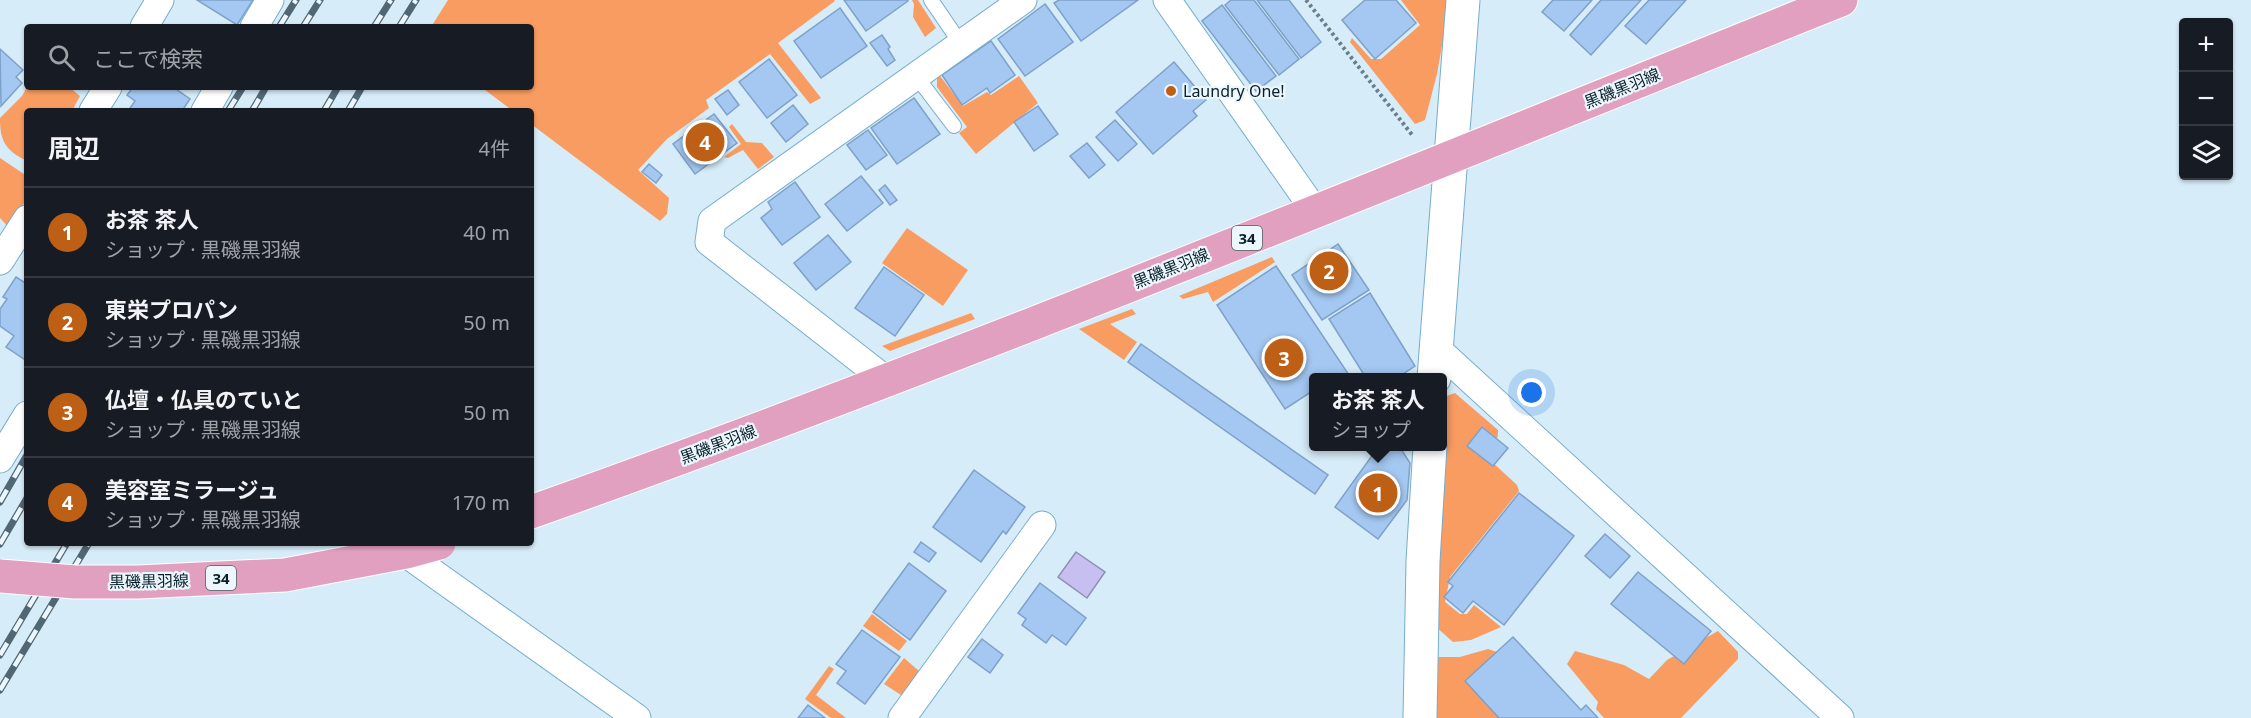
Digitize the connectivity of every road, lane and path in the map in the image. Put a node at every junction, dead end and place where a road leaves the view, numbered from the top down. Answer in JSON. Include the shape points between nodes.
{"nodes":[{"id":1,"x":160,"y":0,"type":"edge"},
{"id":2,"x":270,"y":0,"type":"edge"},
{"id":3,"x":931,"y":0,"type":"edge"},
{"id":4,"x":1023,"y":0,"type":"edge"},
{"id":5,"x":1167,"y":0,"type":"edge"},
{"id":6,"x":1306,"y":0,"type":"edge"},
{"id":7,"x":1463,"y":0,"type":"edge"},
{"id":8,"x":1841,"y":0,"type":"edge"},
{"id":9,"x":146,"y":24,"type":"edge"},
{"id":10,"x":256,"y":24,"type":"edge"},
{"id":11,"x":961,"y":44,"type":"junction"},
{"id":12,"x":916,"y":76,"type":"junction"},
{"id":13,"x":106,"y":90,"type":"edge"},
{"id":14,"x":217,"y":90,"type":"edge"},
{"id":15,"x":95,"y":108,"type":"edge"},
{"id":16,"x":207,"y":108,"type":"edge"},
{"id":17,"x":954,"y":126,"type":"dead end"},
{"id":18,"x":1443,"y":160,"type":"junction"},
{"id":19,"x":1315,"y":211,"type":"junction"},
{"id":20,"x":24,"y":227,"type":"edge"},
{"id":21,"x":12,"y":257,"type":"edge"},
{"id":22,"x":1435,"y":363,"type":"edge"},
{"id":23,"x":1446,"y":373,"type":"edge"},
{"id":24,"x":1447,"y":374,"type":"edge"},
{"id":25,"x":886,"y":380,"type":"junction"},
{"id":26,"x":24,"y":420,"type":"edge"},
{"id":27,"x":1430,"y":451,"type":"edge"},
{"id":28,"x":0,"y":459,"type":"edge"},
{"id":29,"x":534,"y":511,"type":"edge"},
{"id":30,"x":1042,"y":525,"type":"dead end"},
{"id":31,"x":395,"y":546,"type":"edge"},
{"id":32,"x":428,"y":546,"type":"edge"},
{"id":33,"x":0,"y":576,"type":"edge"},
{"id":34,"x":637,"y":718,"type":"edge"},
{"id":35,"x":902,"y":718,"type":"edge"},
{"id":36,"x":1420,"y":718,"type":"edge"},
{"id":37,"x":1840,"y":718,"type":"edge"}],
"edges":[{"from":1,"to":9,"type":"street"},
{"from":2,"to":10,"type":"street"},
{"from":3,"to":11,"type":"lane"},
{"from":4,"to":11,"type":"street"},
{"from":5,"to":19,"type":"street"},
{"from":6,"to":18,"type":"path"},
{"from":7,"to":18,"type":"street"},
{"from":8,"to":18,"type":"main road","name":"黒磯黒羽線","number":"34"},
{"from":11,"to":12,"type":"street"},
{"from":12,"to":17,"type":"lane"},
{"from":12,"to":25,"type":"street","via":[[712,221],[709,242]]},
{"from":13,"to":15,"type":"street"},
{"from":14,"to":16,"type":"street"},
{"from":18,"to":19,"type":"main road","name":"黒磯黒羽線","number":"34"},
{"from":18,"to":22,"type":"street"},
{"from":19,"to":25,"type":"main road","name":"黒磯黒羽線","number":"34"},
{"from":20,"to":21,"type":"street"},
{"from":22,"to":23,"type":"street"},
{"from":24,"to":37,"type":"street"},
{"from":25,"to":29,"type":"main road","name":"黒磯黒羽線","number":"34"},
{"from":26,"to":28,"type":"street"},
{"from":27,"to":36,"type":"street"},
{"from":30,"to":35,"type":"street"},
{"from":31,"to":34,"type":"street"},
{"from":32,"to":33,"type":"main road","name":"黒磯黒羽線","number":"34","bridge":true,"via":[[285,575],[138,582]]}]}
